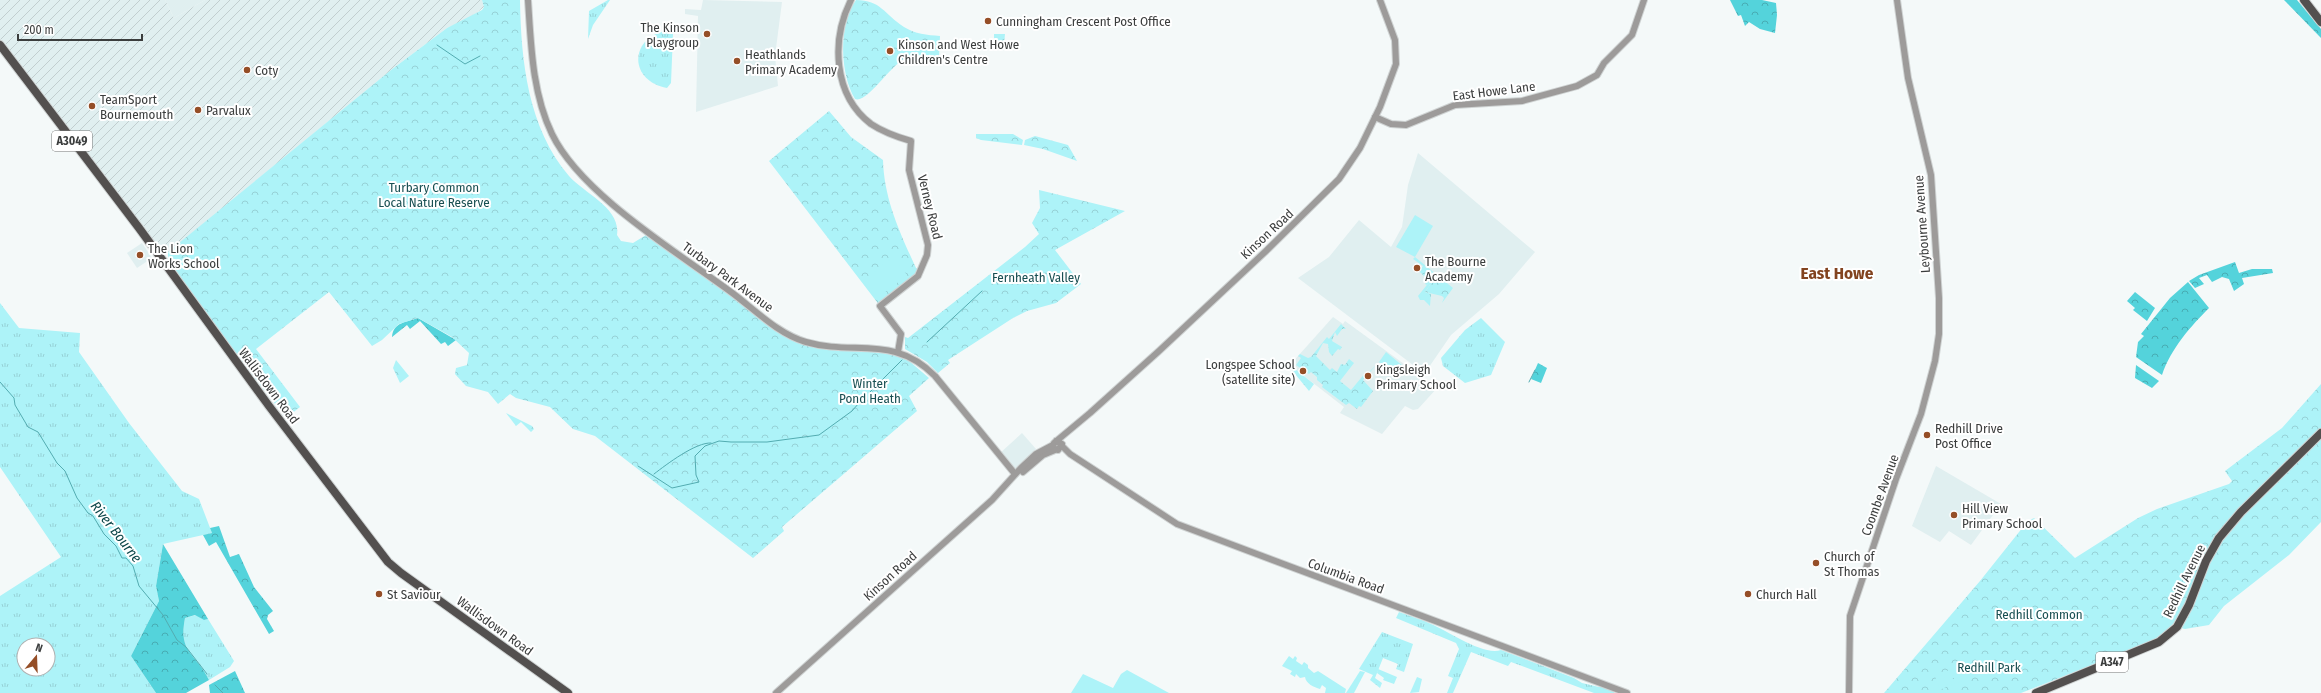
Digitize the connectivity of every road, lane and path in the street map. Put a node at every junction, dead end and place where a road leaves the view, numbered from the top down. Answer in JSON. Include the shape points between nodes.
{"nodes":[{"id":1,"x":528,"y":0,"type":"edge"},
{"id":2,"x":851,"y":0,"type":"edge"},
{"id":3,"x":1380,"y":0,"type":"edge"},
{"id":4,"x":1644,"y":0,"type":"edge"},
{"id":5,"x":1897,"y":0,"type":"edge"},
{"id":6,"x":2304,"y":0,"type":"edge"},
{"id":7,"x":2321,"y":22,"type":"edge"},
{"id":8,"x":0,"y":45,"type":"edge"},
{"id":9,"x":1375,"y":117,"type":"junction"},
{"id":10,"x":898,"y":352,"type":"junction"},
{"id":11,"x":2321,"y":433,"type":"edge"},
{"id":12,"x":1058,"y":446,"type":"junction"},
{"id":13,"x":1911,"y":446,"type":"joint"},
{"id":14,"x":1015,"y":474,"type":"junction"},
{"id":15,"x":568,"y":693,"type":"edge"},
{"id":16,"x":776,"y":693,"type":"edge"},
{"id":17,"x":1627,"y":693,"type":"edge"},
{"id":18,"x":1849,"y":693,"type":"edge"},
{"id":19,"x":2036,"y":693,"type":"edge"}],
"edges":[{"from":1,"to":10,"type":"street","name":"Turbary Park Avenue","via":[[537,86],[548,124],[552,134],[581,175],[655,236],[788,335],[819,345],[882,348]]},
{"from":2,"to":10,"type":"street","name":"Verney Road","via":[[842,25],[838,51],[840,73],[848,94],[870,123],[890,134],[911,141],[909,170],[928,245],[928,255],[918,276],[880,306],[901,334]]},
{"from":3,"to":9,"type":"street","name":"Kinson Road","via":[[1395,40],[1396,64]]},
{"from":4,"to":9,"type":"street","name":"East Howe Lane","via":[[1632,35],[1604,63],[1598,75],[1577,86],[1522,101],[1455,105],[1406,125],[1391,124]]},
{"from":5,"to":13,"type":"street","name":"Leybourne Avenue","via":[[1908,78],[1931,175],[1940,318],[1935,361]]},
{"from":6,"to":7,"type":"main road"},
{"from":8,"to":15,"type":"main road","name":"Wallisdown Road","number":"A3049","via":[[388,562],[400,574]]},
{"from":9,"to":12,"type":"street","name":"Kinson Road","via":[[1357,153],[1332,188],[1159,351],[1064,436]]},
{"from":10,"to":14,"type":"street","name":"Turbary Park Avenue","via":[[920,362],[933,374]]},
{"from":11,"to":19,"type":"main road","name":"Redhill Avenue","number":"A347","via":[[2241,512],[2219,538],[2206,561],[2189,605],[2176,627],[2159,642]]},
{"from":12,"to":14,"type":"street","name":"Kinson Road","via":[[1036,454]]},
{"from":12,"to":17,"type":"street","name":"Columbia Road","via":[[1177,524]]},
{"from":13,"to":18,"type":"street","name":"Coombe Avenue","via":[[1896,479],[1850,616]]},
{"from":14,"to":16,"type":"street","name":"Kinson Road","via":[[992,500]]}]}
